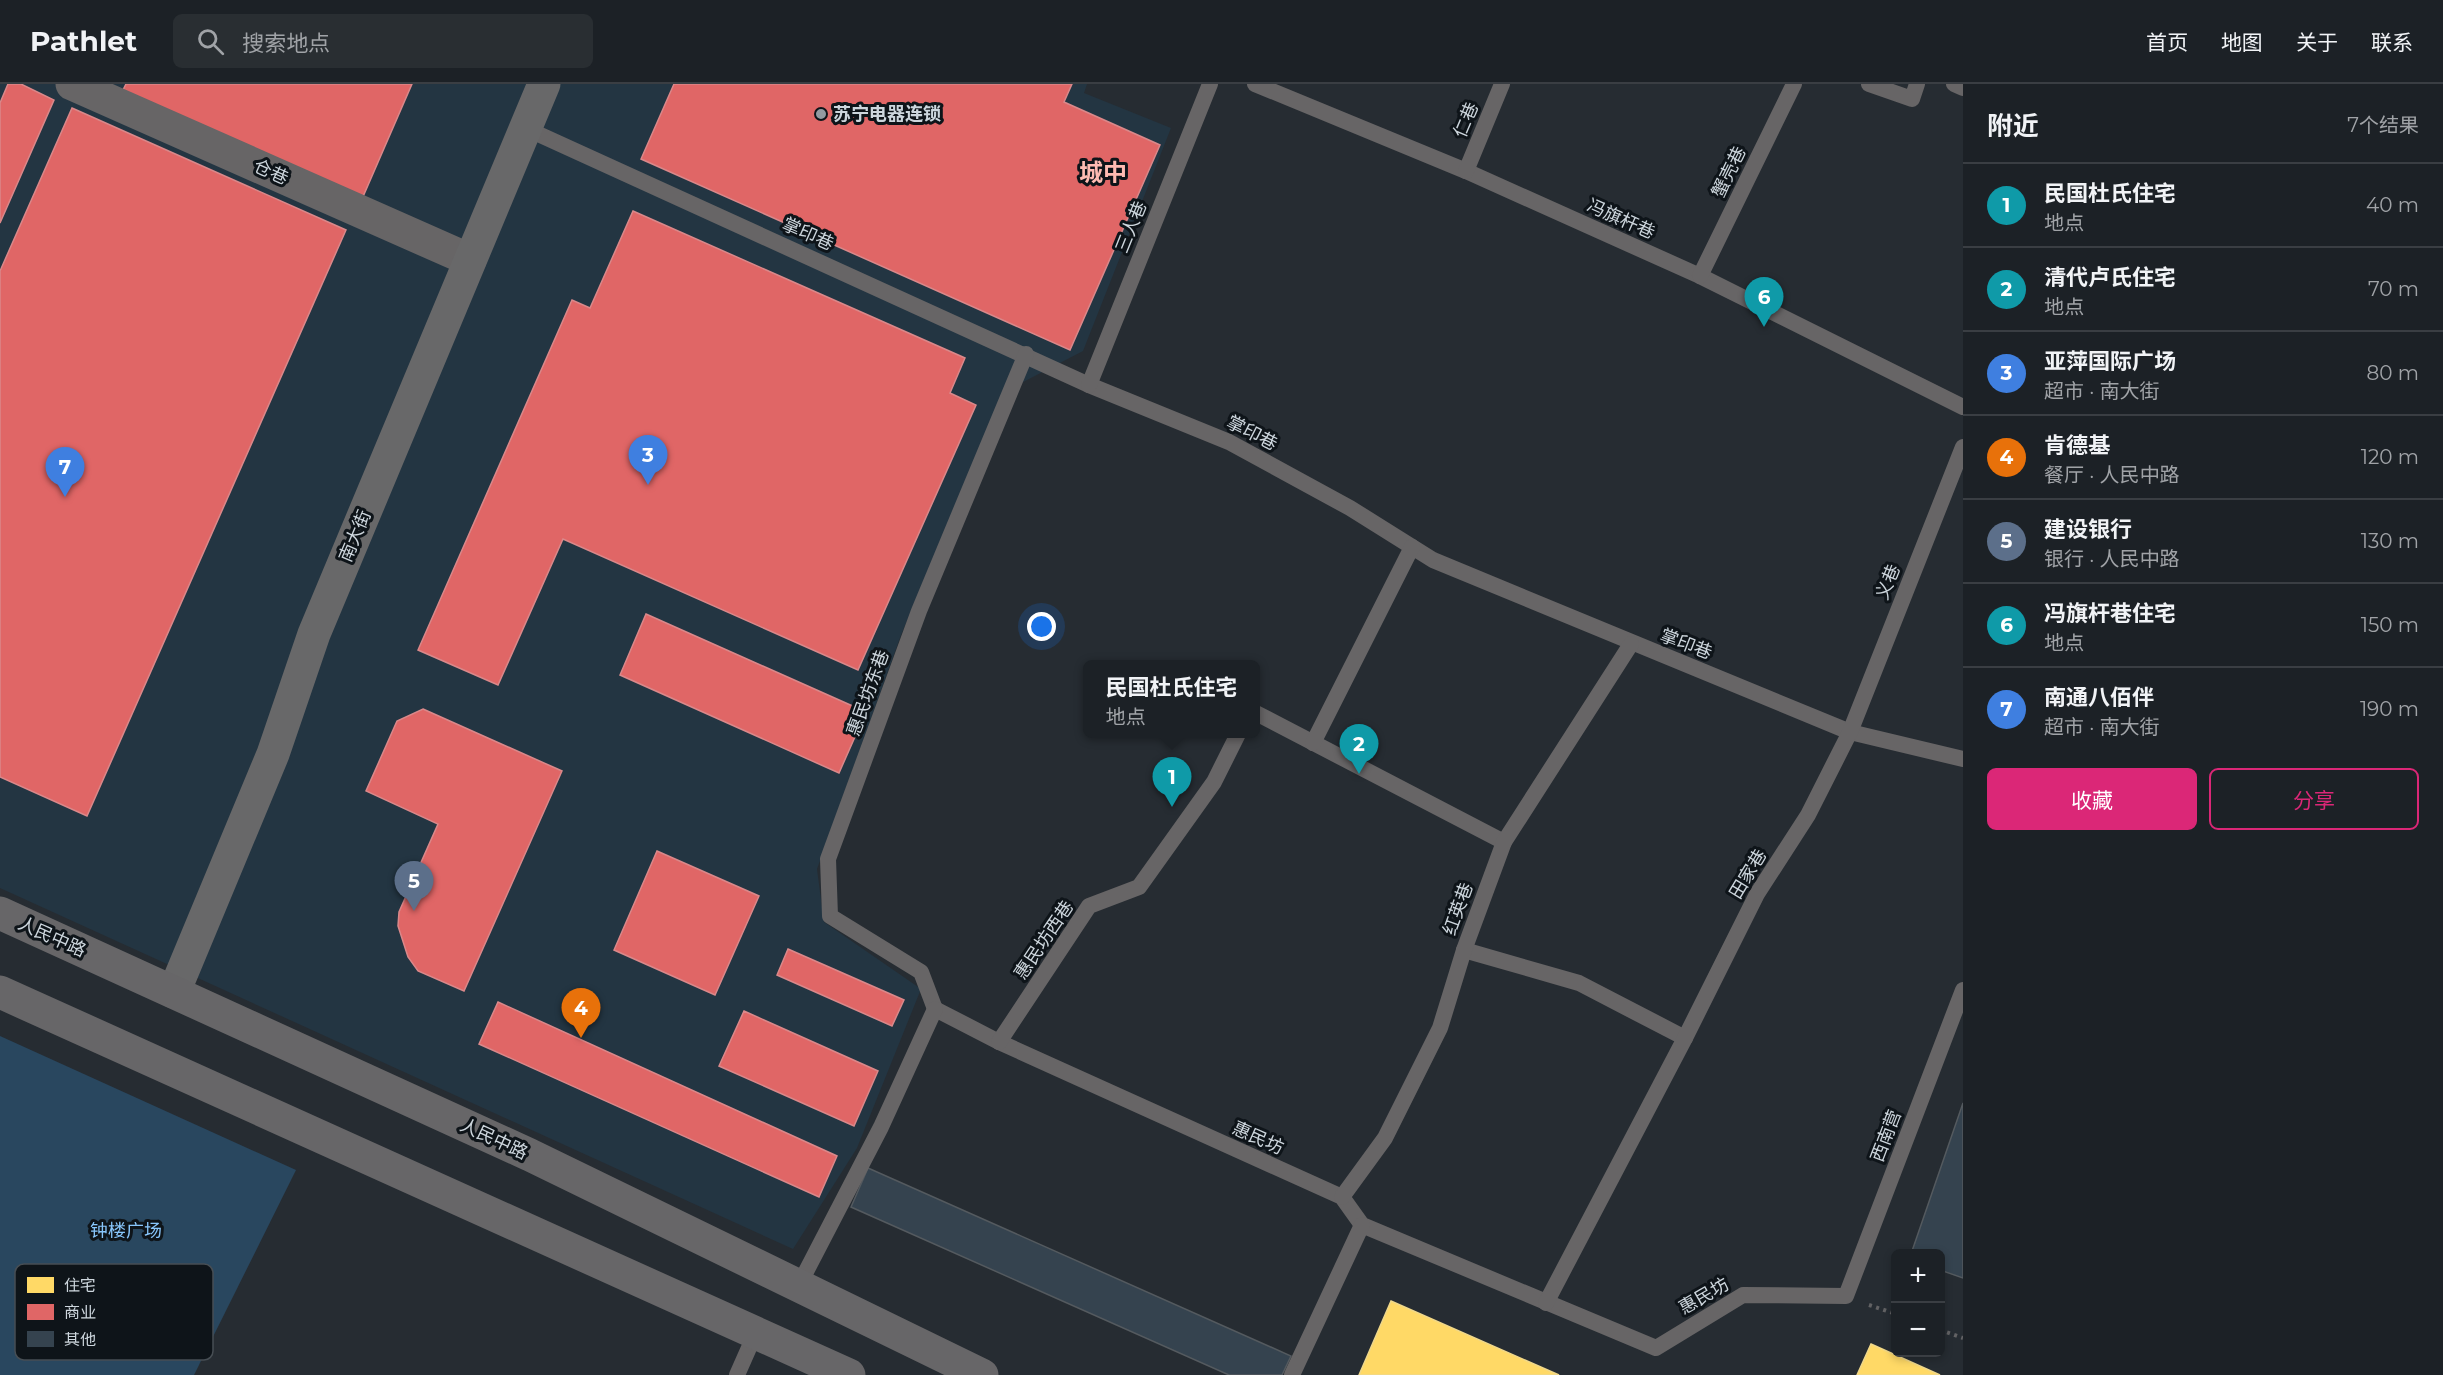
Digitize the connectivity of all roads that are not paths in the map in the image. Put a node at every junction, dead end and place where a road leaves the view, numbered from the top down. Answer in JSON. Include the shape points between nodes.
{"nodes":[{"id":1,"x":72,"y":84,"type":"edge"},
{"id":2,"x":544,"y":84,"type":"edge"},
{"id":3,"x":1210,"y":84,"type":"edge"},
{"id":4,"x":1255,"y":84,"type":"edge"},
{"id":5,"x":1502,"y":84,"type":"edge"},
{"id":6,"x":1794,"y":84,"type":"edge"},
{"id":7,"x":1869,"y":84,"type":"edge"},
{"id":8,"x":1917,"y":84,"type":"edge"},
{"id":9,"x":1954,"y":84,"type":"edge"},
{"id":10,"x":1963,"y":88,"type":"edge"},
{"id":11,"x":525,"y":128,"type":"junction"},
{"id":12,"x":1466,"y":171,"type":"junction"},
{"id":13,"x":470,"y":260,"type":"junction"},
{"id":14,"x":1700,"y":276,"type":"junction"},
{"id":15,"x":1026,"y":354,"type":"junction"},
{"id":16,"x":1089,"y":385,"type":"junction"},
{"id":17,"x":1963,"y":407,"type":"edge"},
{"id":18,"x":1963,"y":447,"type":"edge"},
{"id":19,"x":1412,"y":547,"type":"junction"},
{"id":20,"x":1631,"y":644,"type":"junction"},
{"id":21,"x":1260,"y":716,"type":"edge"},
{"id":22,"x":1850,"y":732,"type":"junction"},
{"id":23,"x":1236,"y":738,"type":"edge"},
{"id":24,"x":1313,"y":743,"type":"junction"},
{"id":25,"x":1963,"y":759,"type":"edge"},
{"id":26,"x":1504,"y":843,"type":"junction"},
{"id":27,"x":0,"y":913,"type":"edge"},
{"id":28,"x":1464,"y":950,"type":"junction"},
{"id":29,"x":1963,"y":990,"type":"edge"},
{"id":30,"x":0,"y":992,"type":"edge"},
{"id":31,"x":174,"y":992,"type":"junction"},
{"id":32,"x":935,"y":1009,"type":"junction"},
{"id":33,"x":1685,"y":1038,"type":"junction"},
{"id":34,"x":999,"y":1042,"type":"junction"},
{"id":35,"x":1342,"y":1197,"type":"junction"},
{"id":36,"x":1362,"y":1225,"type":"junction"},
{"id":37,"x":798,"y":1287,"type":"junction"},
{"id":38,"x":1845,"y":1296,"type":"joint"},
{"id":39,"x":1546,"y":1303,"type":"junction"},
{"id":40,"x":756,"y":1332,"type":"junction"},
{"id":41,"x":736,"y":1375,"type":"edge"},
{"id":42,"x":849,"y":1375,"type":"edge"},
{"id":43,"x":982,"y":1375,"type":"edge"},
{"id":44,"x":1292,"y":1375,"type":"edge"}],
"edges":[{"from":1,"to":13,"type":"street","name":"仓巷"},
{"from":2,"to":11,"type":"main road","name":"南大街"},
{"from":3,"to":16,"type":"lane","name":"三人巷"},
{"from":4,"to":12,"type":"lane","name":"冯旗杆巷"},
{"from":5,"to":12,"type":"lane","name":"仁巷"},
{"from":6,"to":14,"type":"lane","name":"蟹壳巷"},
{"from":7,"to":8,"type":"lane","via":[[1912,99]]},
{"from":9,"to":10,"type":"lane"},
{"from":11,"to":13,"type":"main road","name":"南大街"},
{"from":11,"to":15,"type":"lane","name":"掌印巷"},
{"from":12,"to":14,"type":"lane","name":"冯旗杆巷"},
{"from":13,"to":31,"type":"main road","name":"南大街","via":[[314,634],[273,754]]},
{"from":14,"to":17,"type":"lane","name":"冯旗杆巷"},
{"from":15,"to":16,"type":"lane","name":"掌印巷"},
{"from":15,"to":32,"type":"lane","name":"惠民坊东巷","via":[[919,611],[828,859],[830,916],[921,972]]},
{"from":16,"to":19,"type":"lane","name":"掌印巷","via":[[1228,442],[1350,508]]},
{"from":18,"to":22,"type":"lane","name":"义巷"},
{"from":19,"to":20,"type":"lane","name":"掌印巷","via":[[1433,560]]},
{"from":19,"to":24,"type":"lane"},
{"from":20,"to":22,"type":"lane","name":"掌印巷"},
{"from":20,"to":26,"type":"lane","name":"红英巷"},
{"from":21,"to":24,"type":"lane"},
{"from":22,"to":25,"type":"lane","name":"掌印巷"},
{"from":22,"to":33,"type":"lane","name":"田家巷","via":[[1808,815],[1757,894]]},
{"from":23,"to":34,"type":"lane","name":"惠民坊西巷","via":[[1214,782],[1139,886],[1089,906]]},
{"from":24,"to":26,"type":"lane"},
{"from":26,"to":28,"type":"lane","name":"红英巷"},
{"from":27,"to":31,"type":"main road","name":"人民中路"},
{"from":28,"to":33,"type":"lane","via":[[1579,983]]},
{"from":28,"to":35,"type":"lane","name":"红英巷","via":[[1440,1028],[1385,1137]]},
{"from":29,"to":38,"type":"lane","name":"西南营"},
{"from":30,"to":40,"type":"main road"},
{"from":31,"to":37,"type":"main road","name":"人民中路","via":[[530,1155]]},
{"from":32,"to":34,"type":"lane","name":"惠民坊"},
{"from":32,"to":37,"type":"lane","via":[[881,1126]]},
{"from":33,"to":39,"type":"lane","name":"田家巷"},
{"from":34,"to":35,"type":"lane","name":"惠民坊"},
{"from":35,"to":36,"type":"lane"},
{"from":36,"to":39,"type":"lane","name":"惠民坊"},
{"from":36,"to":44,"type":"lane"},
{"from":37,"to":43,"type":"main road","name":"人民中路"},
{"from":38,"to":39,"type":"lane","name":"惠民坊","via":[[1743,1295],[1656,1348]]},
{"from":40,"to":41,"type":"lane"},
{"from":40,"to":42,"type":"main road"}]}
